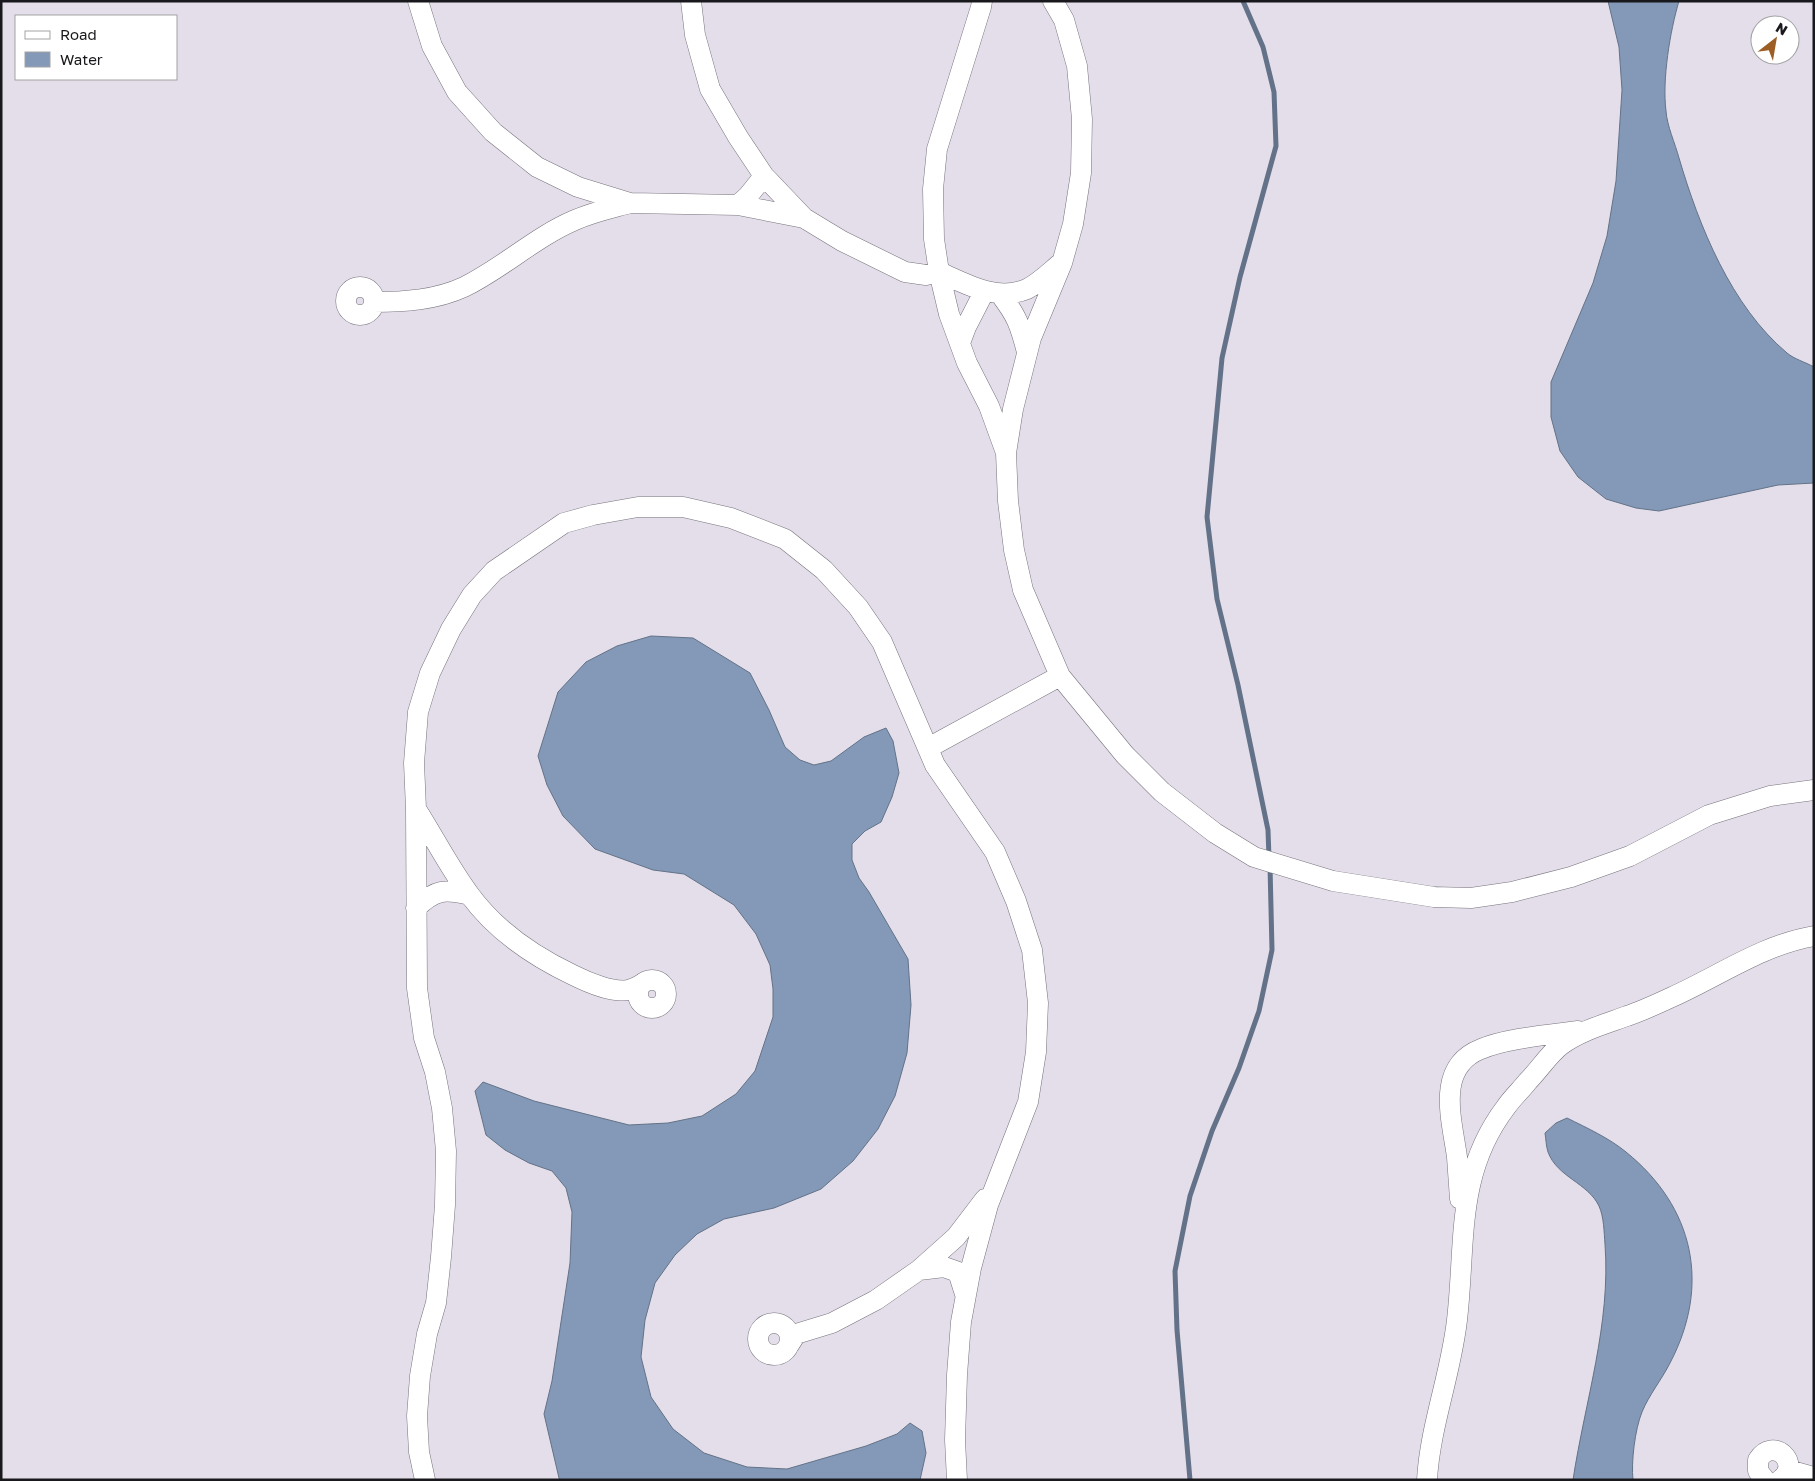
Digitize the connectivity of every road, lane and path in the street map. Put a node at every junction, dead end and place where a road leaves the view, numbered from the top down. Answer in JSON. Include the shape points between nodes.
{"nodes":[{"id":1,"x":418,"y":1,"type":"edge"},
{"id":2,"x":691,"y":1,"type":"edge"},
{"id":3,"x":1053,"y":1,"type":"edge"},
{"id":4,"x":984,"y":3,"type":"edge"},
{"id":5,"x":764,"y":176,"type":"junction"},
{"id":6,"x":578,"y":187,"type":"junction"},
{"id":7,"x":630,"y":203,"type":"junction"},
{"id":8,"x":738,"y":205,"type":"junction"},
{"id":9,"x":804,"y":218,"type":"junction"},
{"id":10,"x":574,"y":220,"type":"junction"},
{"id":11,"x":1062,"y":262,"type":"junction"},
{"id":12,"x":939,"y":272,"type":"junction"},
{"id":13,"x":992,"y":293,"type":"junction"},
{"id":14,"x":374,"y":302,"type":"dead end"},
{"id":15,"x":960,"y":343,"type":"junction"},
{"id":16,"x":1027,"y":352,"type":"junction"},
{"id":17,"x":1006,"y":453,"type":"junction"},
{"id":18,"x":1060,"y":676,"type":"junction"},
{"id":19,"x":928,"y":748,"type":"junction"},
{"id":20,"x":1814,"y":790,"type":"edge"},
{"id":21,"x":416,"y":809,"type":"junction"},
{"id":22,"x":470,"y":895,"type":"junction"},
{"id":23,"x":416,"y":908,"type":"junction"},
{"id":24,"x":1814,"y":936,"type":"edge"},
{"id":25,"x":637,"y":992,"type":"dead end"},
{"id":26,"x":1591,"y":1029,"type":"junction"},
{"id":27,"x":996,"y":1185,"type":"junction"},
{"id":28,"x":1463,"y":1226,"type":"junction"},
{"id":29,"x":918,"y":1270,"type":"junction"},
{"id":30,"x":966,"y":1296,"type":"junction"},
{"id":31,"x":790,"y":1335,"type":"dead end"},
{"id":32,"x":1784,"y":1475,"type":"edge"},
{"id":33,"x":1814,"y":1477,"type":"edge"},
{"id":34,"x":425,"y":1480,"type":"edge"},
{"id":35,"x":957,"y":1480,"type":"edge"},
{"id":36,"x":1427,"y":1480,"type":"edge"},
{"id":37,"x":1765,"y":1480,"type":"edge"}],
"edges":[{"from":1,"to":6,"type":"street","via":[[432,46],[457,92],[493,132],[537,167]]},
{"from":2,"to":5,"type":"street","via":[[694,35],[710,89]]},
{"from":3,"to":11,"type":"street","via":[[1064,20],[1077,66],[1082,119],[1081,173],[1073,224]]},
{"from":4,"to":12,"type":"street","via":[[937,149],[932,189]]},
{"from":5,"to":8,"type":"street"},
{"from":5,"to":9,"type":"street"},
{"from":6,"to":7,"type":"street"},
{"from":6,"to":10,"type":"street","via":[[579,210]]},
{"from":7,"to":8,"type":"street"},
{"from":7,"to":10,"type":"street"},
{"from":8,"to":9,"type":"street"},
{"from":9,"to":12,"type":"street","via":[[905,272],[926,275]]},
{"from":10,"to":14,"type":"street","via":[[463,287],[431,298]]},
{"from":11,"to":13,"type":"street","via":[[1026,289],[1008,294]]},
{"from":11,"to":16,"type":"street"},
{"from":12,"to":13,"type":"street"},
{"from":12,"to":15,"type":"street","via":[[948,314]]},
{"from":13,"to":15,"type":"street","via":[[969,320]]},
{"from":13,"to":16,"type":"street","via":[[1014,312]]},
{"from":15,"to":17,"type":"street"},
{"from":16,"to":17,"type":"street"},
{"from":17,"to":18,"type":"street","via":[[1014,550],[1023,590]]},
{"from":18,"to":19,"type":"street"},
{"from":18,"to":20,"type":"street","via":[[1125,755],[1162,792],[1215,833],[1254,857],[1333,881],[1434,897],[1472,898],[1571,877],[1630,856],[1710,815],[1770,796]]},
{"from":19,"to":21,"type":"street","via":[[882,642],[858,606],[824,570],[785,539],[731,518],[683,507],[638,507],[564,523],[494,571],[472,595],[430,673],[418,712],[414,763]]},
{"from":19,"to":27,"type":"street","via":[[935,765],[995,852],[1032,950],[1038,1003],[1036,1052],[1028,1102]]},
{"from":21,"to":22,"type":"street"},
{"from":21,"to":23,"type":"street"},
{"from":22,"to":23,"type":"street","via":[[444,891],[426,898]]},
{"from":22,"to":25,"type":"street","via":[[517,943],[551,965],[583,980]]},
{"from":23,"to":34,"type":"street","via":[[417,988],[424,1038],[442,1108],[446,1151],[445,1205],[436,1303],[427,1334],[417,1416]]},
{"from":24,"to":26,"type":"street","via":[[1764,950],[1671,998]]},
{"from":26,"to":28,"type":"street","via":[[1561,1045],[1506,1107],[1483,1144],[1469,1185]]},
{"from":26,"to":28,"type":"street","via":[[1497,1044],[1479,1050],[1464,1060],[1453,1076],[1449,1096]]},
{"from":27,"to":29,"type":"street","via":[[956,1237]]},
{"from":27,"to":30,"type":"street","via":[[988,1204]]},
{"from":28,"to":36,"type":"street","via":[[1457,1321],[1428,1461]]},
{"from":29,"to":30,"type":"street","via":[[944,1266],[958,1272]]},
{"from":29,"to":31,"type":"street","via":[[858,1310],[832,1323]]},
{"from":30,"to":35,"type":"street","via":[[957,1375]]},
{"from":32,"to":33,"type":"street"},
{"from":32,"to":37,"type":"street","via":[[1787,1458],[1775,1450],[1764,1452],[1757,1465]]}]}
